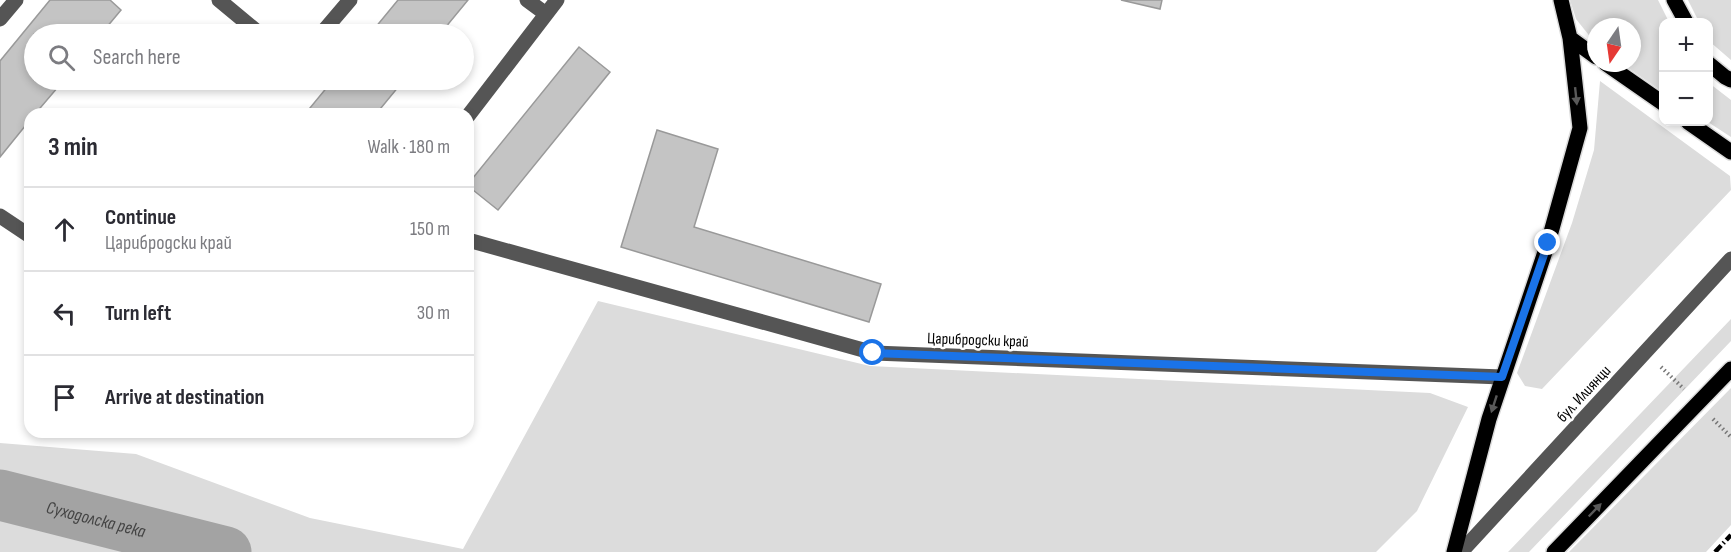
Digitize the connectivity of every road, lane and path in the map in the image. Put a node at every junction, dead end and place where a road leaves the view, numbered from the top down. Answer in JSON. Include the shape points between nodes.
{"nodes":[{"id":1,"x":16,"y":0,"type":"edge"},
{"id":2,"x":219,"y":0,"type":"edge"},
{"id":3,"x":350,"y":0,"type":"edge"},
{"id":4,"x":526,"y":0,"type":"edge"},
{"id":5,"x":557,"y":0,"type":"edge"},
{"id":6,"x":1562,"y":0,"type":"edge"},
{"id":7,"x":1674,"y":0,"type":"edge"},
{"id":8,"x":546,"y":14,"type":"junction"},
{"id":9,"x":1684,"y":18,"type":"edge"},
{"id":10,"x":0,"y":19,"type":"edge"},
{"id":11,"x":248,"y":24,"type":"edge"},
{"id":12,"x":330,"y":24,"type":"edge"},
{"id":13,"x":1570,"y":38,"type":"junction"},
{"id":14,"x":1587,"y":50,"type":"edge"},
{"id":15,"x":1713,"y":67,"type":"edge"},
{"id":16,"x":1618,"y":72,"type":"edge"},
{"id":17,"x":1731,"y":80,"type":"edge"},
{"id":18,"x":1659,"y":101,"type":"edge"},
{"id":19,"x":474,"y":108,"type":"edge"},
{"id":20,"x":1694,"y":126,"type":"edge"},
{"id":21,"x":1731,"y":152,"type":"edge"},
{"id":22,"x":0,"y":216,"type":"edge"},
{"id":23,"x":24,"y":233,"type":"edge"},
{"id":24,"x":474,"y":242,"type":"edge"},
{"id":25,"x":1731,"y":259,"type":"edge"},
{"id":26,"x":1646,"y":352,"type":"junction"},
{"id":27,"x":1731,"y":369,"type":"edge"},
{"id":28,"x":1502,"y":377,"type":"junction"},
{"id":29,"x":1685,"y":391,"type":"dead end"},
{"id":30,"x":1713,"y":419,"type":"dead end"},
{"id":31,"x":1731,"y":437,"type":"edge"},
{"id":32,"x":1454,"y":552,"type":"edge"},
{"id":33,"x":1461,"y":552,"type":"edge"},
{"id":34,"x":1554,"y":552,"type":"edge"}],
"edges":[{"from":1,"to":10,"type":"street"},
{"from":2,"to":11,"type":"street"},
{"from":3,"to":12,"type":"street"},
{"from":4,"to":8,"type":"street"},
{"from":5,"to":8,"type":"street"},
{"from":6,"to":13,"type":"main road"},
{"from":7,"to":9,"type":"main road"},
{"from":8,"to":19,"type":"street"},
{"from":13,"to":14,"type":"main road"},
{"from":13,"to":28,"type":"main road","one_way":true,"via":[[1580,128],[1548,243]]},
{"from":15,"to":17,"type":"main road"},
{"from":16,"to":18,"type":"main road"},
{"from":20,"to":21,"type":"main road"},
{"from":22,"to":23,"type":"street"},
{"from":24,"to":28,"type":"street","name":"Царибродски край","via":[[873,353]]},
{"from":25,"to":26,"type":"street","name":"бул. Илиянци"},
{"from":26,"to":29,"type":"path"},
{"from":26,"to":33,"type":"street","name":"бул. Илиянци"},
{"from":34,"to":27,"type":"main road","one_way":true},
{"from":28,"to":32,"type":"main road","one_way":true},
{"from":30,"to":31,"type":"path"}]}
